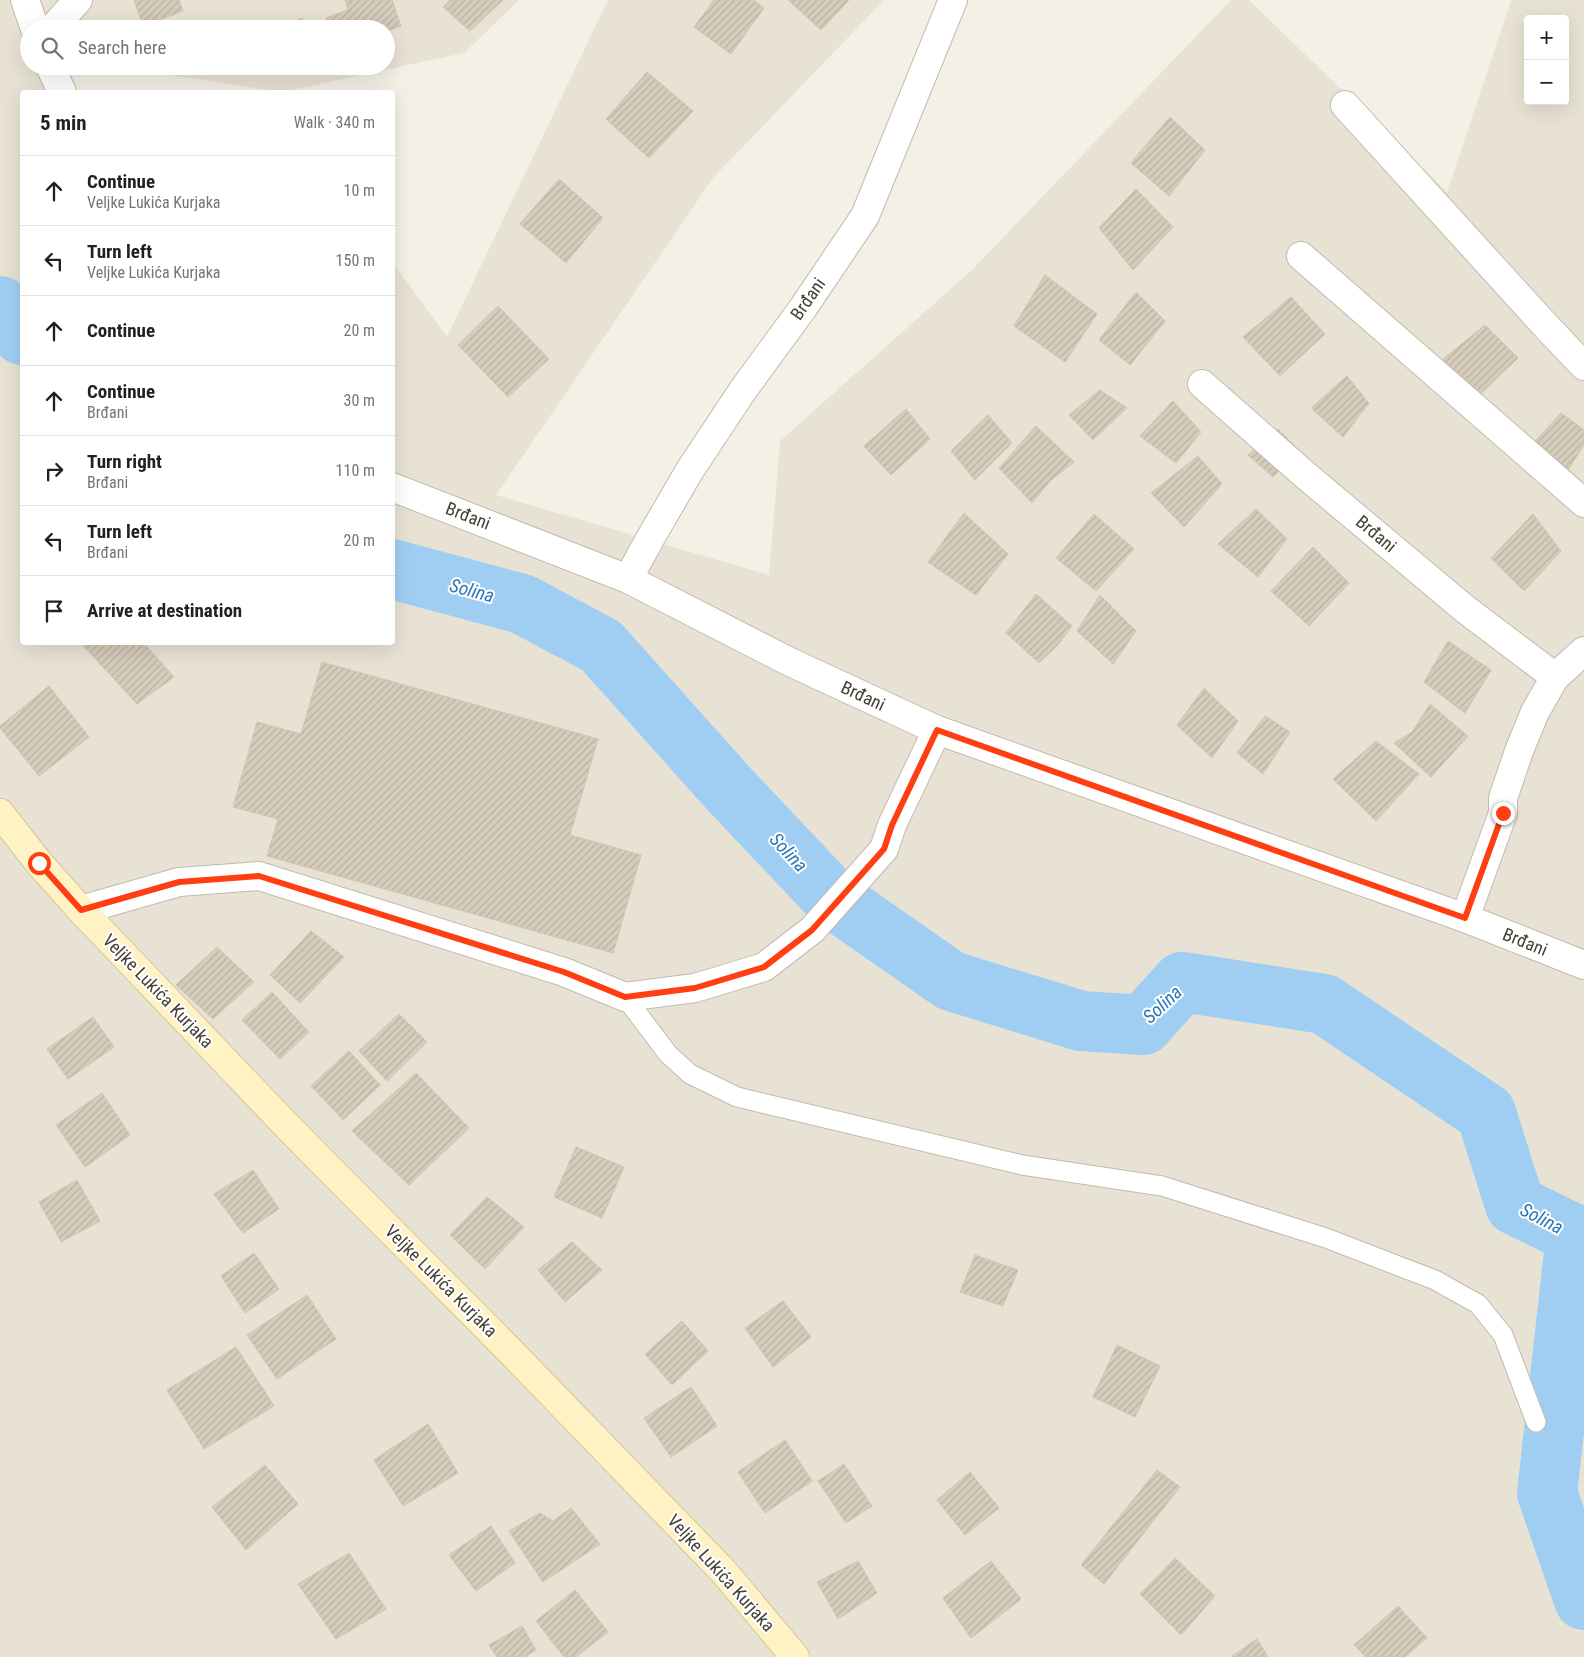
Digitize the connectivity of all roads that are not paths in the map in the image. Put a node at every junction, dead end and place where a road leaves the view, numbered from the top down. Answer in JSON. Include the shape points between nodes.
{"nodes":[{"id":1,"x":26,"y":0,"type":"edge"},
{"id":2,"x":78,"y":0,"type":"edge"},
{"id":3,"x":953,"y":0,"type":"edge"},
{"id":4,"x":32,"y":20,"type":"edge"},
{"id":5,"x":60,"y":20,"type":"edge"},
{"id":6,"x":54,"y":75,"type":"edge"},
{"id":7,"x":61,"y":90,"type":"edge"},
{"id":8,"x":1345,"y":105,"type":"dead end"},
{"id":9,"x":1301,"y":256,"type":"dead end"},
{"id":10,"x":1584,"y":366,"type":"edge"},
{"id":11,"x":1202,"y":384,"type":"dead end"},
{"id":12,"x":395,"y":488,"type":"edge"},
{"id":13,"x":1584,"y":503,"type":"edge"},
{"id":14,"x":628,"y":579,"type":"junction"},
{"id":15,"x":1584,"y":651,"type":"edge"},
{"id":16,"x":1555,"y":677,"type":"junction"},
{"id":17,"x":937,"y":730,"type":"junction"},
{"id":18,"x":0,"y":813,"type":"edge"},
{"id":19,"x":81,"y":910,"type":"junction"},
{"id":20,"x":1465,"y":918,"type":"junction"},
{"id":21,"x":1584,"y":965,"type":"edge"},
{"id":22,"x":625,"y":997,"type":"junction"},
{"id":23,"x":1536,"y":1422,"type":"dead end"},
{"id":24,"x":795,"y":1657,"type":"edge"}],
"edges":[{"from":1,"to":4,"type":"street"},
{"from":2,"to":5,"type":"street"},
{"from":3,"to":14,"type":"street","name":"Brđani","via":[[865,216],[690,470]]},
{"from":6,"to":7,"type":"street"},
{"from":8,"to":10,"type":"street"},
{"from":9,"to":13,"type":"street"},
{"from":11,"to":16,"type":"street","name":"Brđani","via":[[1465,609]]},
{"from":12,"to":14,"type":"street","name":"Brđani"},
{"from":14,"to":17,"type":"street","name":"Brđani","via":[[790,662]]},
{"from":15,"to":16,"type":"street"},
{"from":16,"to":20,"type":"street","via":[[1535,712],[1519,751],[1503,798],[1503,813]]},
{"from":17,"to":20,"type":"street","name":"Brđani"},
{"from":17,"to":22,"type":"street","via":[[884,849],[812,930],[764,967],[695,988]]},
{"from":18,"to":19,"type":"main road","name":"Veljke Lukića Kurjaka"},
{"from":19,"to":22,"type":"street","via":[[179,882],[259,876],[564,972]]},
{"from":19,"to":24,"type":"main road","name":"Veljke Lukića Kurjaka","via":[[287,1126],[724,1572]]},
{"from":20,"to":21,"type":"street","name":"Brđani"},
{"from":22,"to":23,"type":"lane","via":[[668,1054],[690,1074],[737,1097],[1022,1165],[1162,1186],[1326,1238],[1435,1280],[1478,1304],[1503,1334]]}]}
